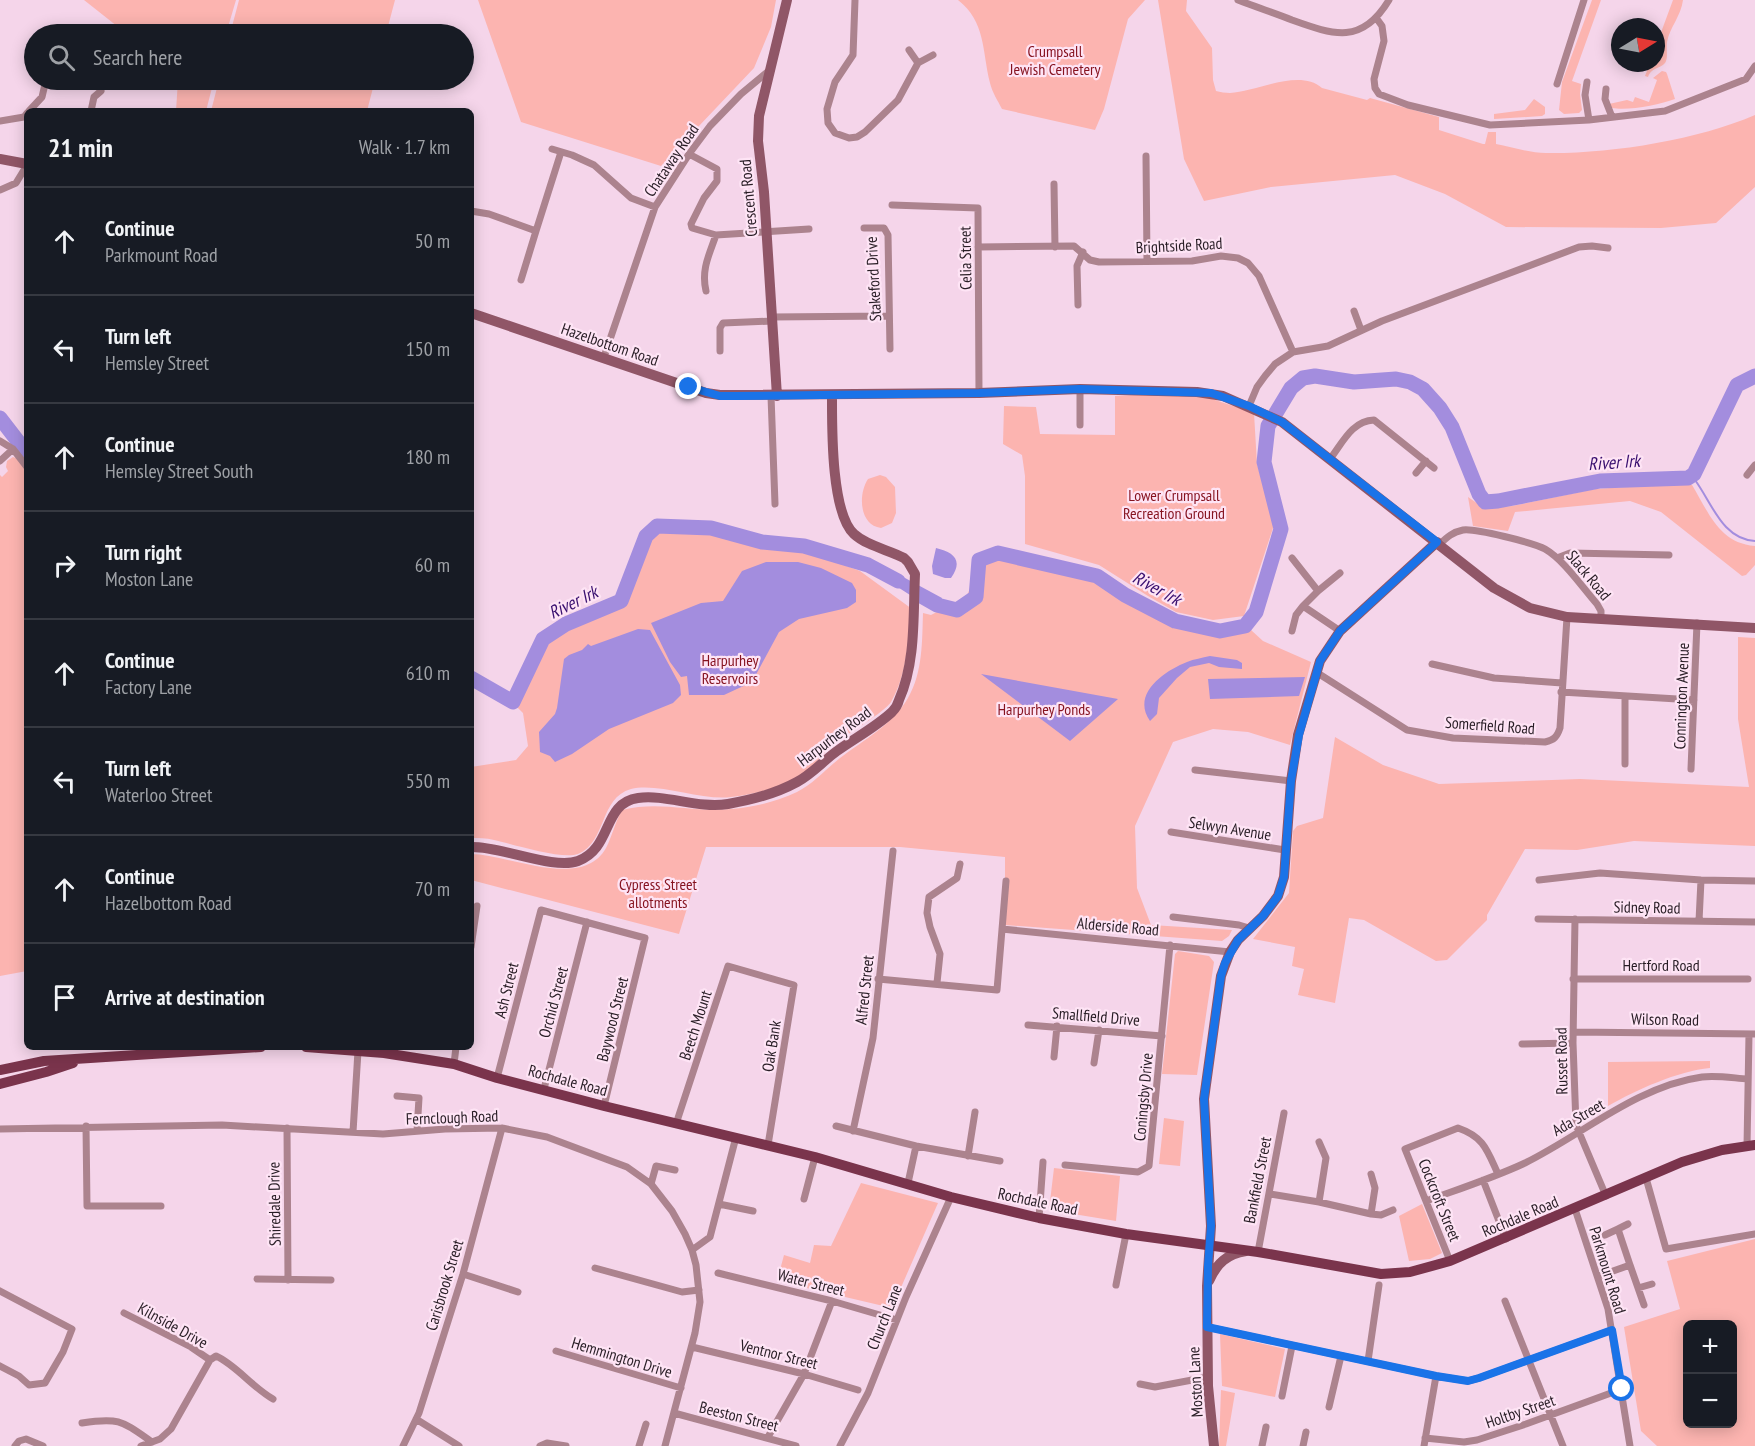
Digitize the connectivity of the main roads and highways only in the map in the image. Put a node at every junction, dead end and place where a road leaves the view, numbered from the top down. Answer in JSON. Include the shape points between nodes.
{"nodes":[{"id":1,"x":214,"y":1050,"type":"edge"},
{"id":2,"x":364,"y":1050,"type":"edge"},
{"id":3,"x":87,"y":1058,"type":"junction"},
{"id":4,"x":0,"y":1070,"type":"edge"},
{"id":5,"x":0,"y":1084,"type":"edge"},
{"id":6,"x":1751,"y":1146,"type":"edge"}],
"edges":[{"from":1,"to":3,"type":"main road"},
{"from":2,"to":6,"type":"main road","name":"Rochdale Road","via":[[454,1064],[1039,1218],[1380,1274],[1410,1272],[1450,1261],[1700,1156]]},
{"from":3,"to":4,"type":"main road"},
{"from":3,"to":5,"type":"main road"}]}
